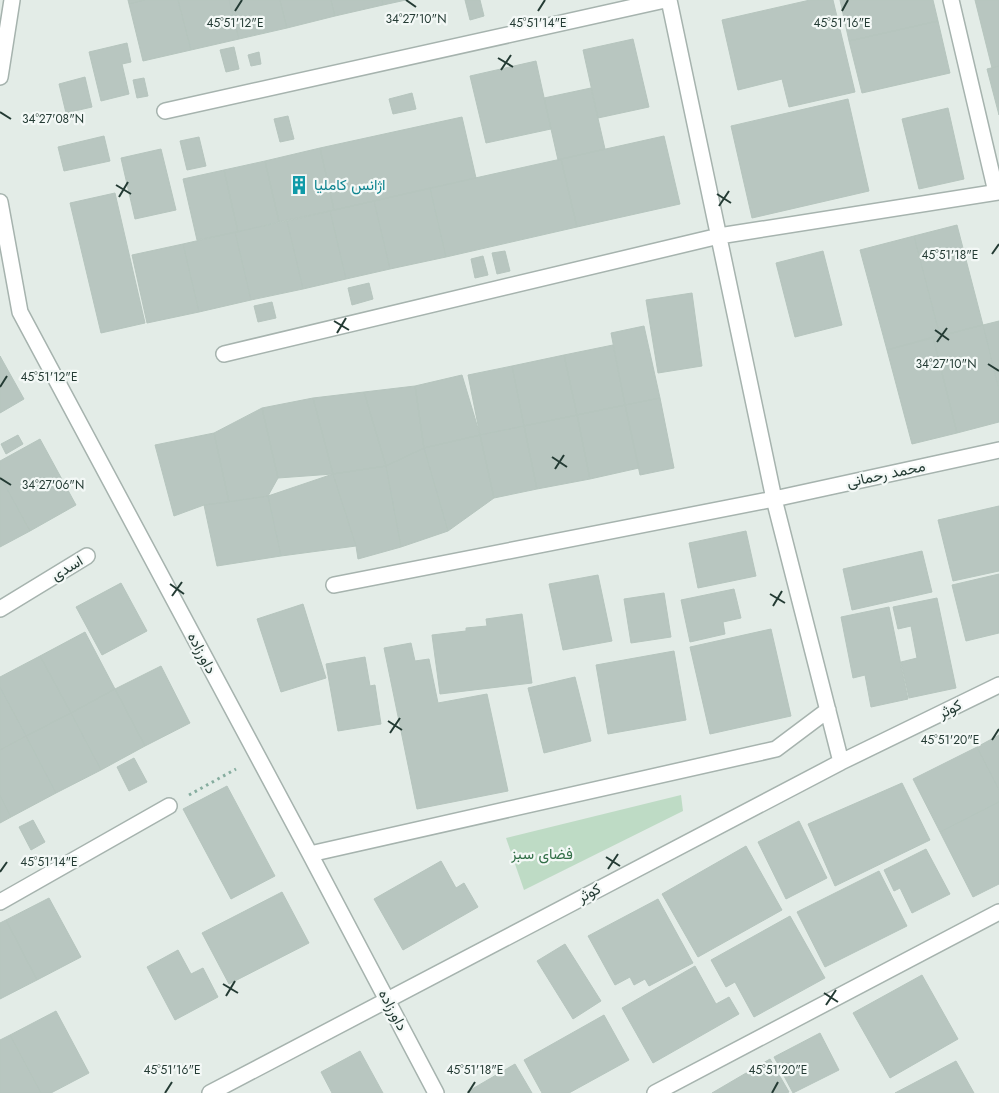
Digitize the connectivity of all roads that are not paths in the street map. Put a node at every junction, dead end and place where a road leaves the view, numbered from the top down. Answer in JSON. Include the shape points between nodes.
{"nodes":[{"id":1,"x":12,"y":0,"type":"edge"},
{"id":2,"x":665,"y":0,"type":"edge"},
{"id":3,"x":669,"y":0,"type":"edge"},
{"id":4,"x":951,"y":0,"type":"edge"},
{"id":5,"x":0,"y":77,"type":"edge"},
{"id":6,"x":166,"y":111,"type":"dead end"},
{"id":7,"x":997,"y":192,"type":"edge"},
{"id":8,"x":0,"y":202,"type":"edge"},
{"id":9,"x":719,"y":236,"type":"junction"},
{"id":10,"x":224,"y":354,"type":"dead end"},
{"id":11,"x":999,"y":450,"type":"edge"},
{"id":12,"x":774,"y":499,"type":"junction"},
{"id":13,"x":87,"y":556,"type":"dead end"},
{"id":14,"x":334,"y":585,"type":"dead end"},
{"id":15,"x":0,"y":609,"type":"edge"},
{"id":16,"x":999,"y":685,"type":"edge"},
{"id":17,"x":828,"y":710,"type":"junction"},
{"id":18,"x":841,"y":762,"type":"junction"},
{"id":19,"x":169,"y":806,"type":"road end"},
{"id":20,"x":310,"y":854,"type":"junction"},
{"id":21,"x":0,"y":902,"type":"edge"},
{"id":22,"x":999,"y":912,"type":"edge"},
{"id":23,"x":387,"y":999,"type":"junction"},
{"id":24,"x":210,"y":1093,"type":"edge"},
{"id":25,"x":436,"y":1093,"type":"edge"},
{"id":26,"x":655,"y":1093,"type":"edge"}],
"edges":[{"from":1,"to":5,"type":"street"},
{"from":2,"to":6,"type":"street"},
{"from":3,"to":9,"type":"street"},
{"from":4,"to":7,"type":"street"},
{"from":7,"to":9,"type":"street"},
{"from":8,"to":20,"type":"street","name":"داورزاده","via":[[20,312]]},
{"from":9,"to":10,"type":"street"},
{"from":9,"to":12,"type":"street"},
{"from":11,"to":12,"type":"street","name":"محمد رحمانی"},
{"from":12,"to":14,"type":"street","name":"محمد رحمانی"},
{"from":12,"to":17,"type":"street"},
{"from":13,"to":15,"type":"street","name":"اسدی"},
{"from":16,"to":18,"type":"street","name":"کوثر"},
{"from":17,"to":18,"type":"street"},
{"from":17,"to":20,"type":"street","via":[[776,749]]},
{"from":18,"to":23,"type":"street","name":"کوثر"},
{"from":19,"to":21,"type":"street"},
{"from":20,"to":23,"type":"street","name":"داورزاده"},
{"from":22,"to":26,"type":"street"},
{"from":23,"to":24,"type":"street","name":"کوثر"},
{"from":23,"to":25,"type":"street","name":"داورزاده"}]}
